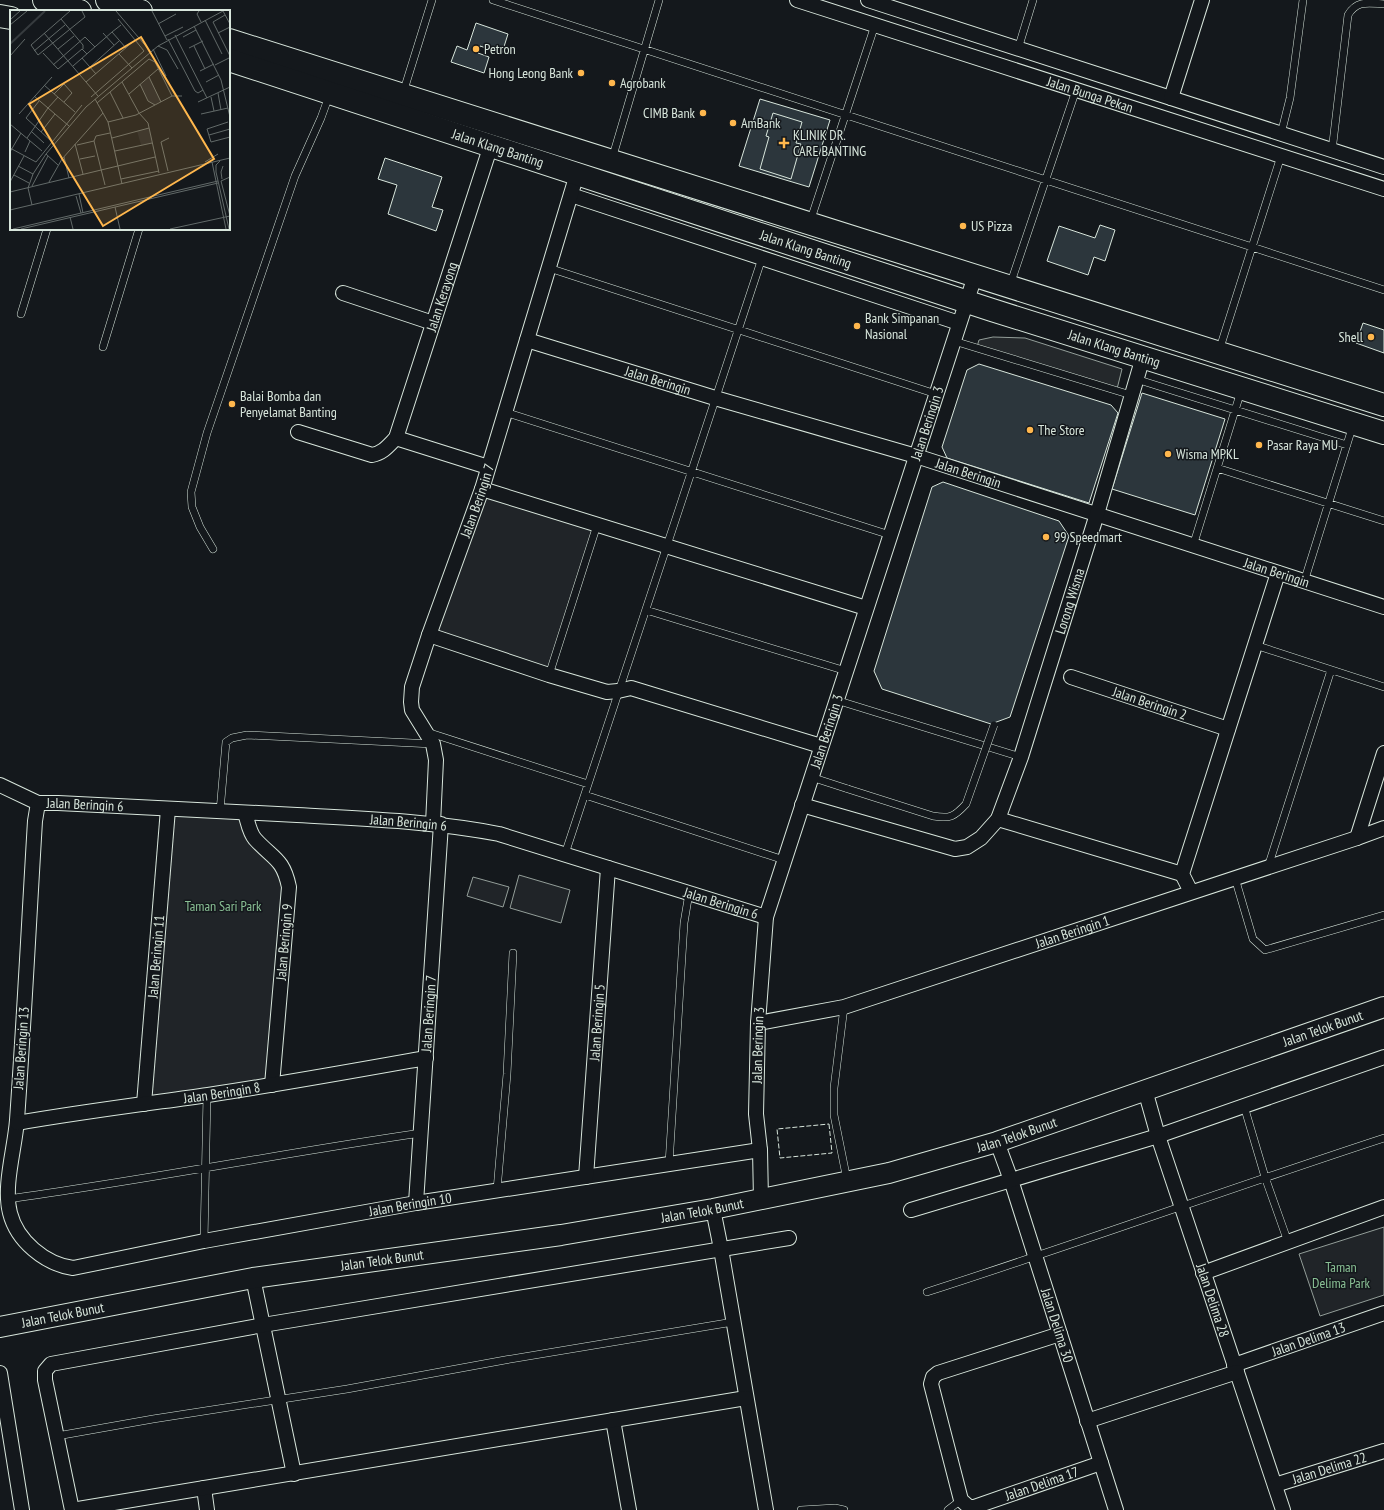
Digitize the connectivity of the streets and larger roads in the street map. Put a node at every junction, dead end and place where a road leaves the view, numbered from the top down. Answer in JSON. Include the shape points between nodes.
{"nodes":[{"id":1,"x":44,"y":0,"type":"edge"},
{"id":2,"x":797,"y":0,"type":"edge"},
{"id":3,"x":868,"y":0,"type":"edge"},
{"id":4,"x":1202,"y":0,"type":"edge"},
{"id":5,"x":110,"y":1,"type":"edge"},
{"id":6,"x":77,"y":10,"type":"edge"},
{"id":7,"x":138,"y":10,"type":"edge"},
{"id":8,"x":0,"y":16,"type":"edge"},
{"id":9,"x":10,"y":18,"type":"edge"},
{"id":10,"x":230,"y":40,"type":"edge"},
{"id":11,"x":1018,"y":48,"type":"junction"},
{"id":12,"x":230,"y":60,"type":"edge"},
{"id":13,"x":1011,"y":69,"type":"junction"},
{"id":14,"x":332,"y":84,"type":"junction"},
{"id":15,"x":1171,"y":98,"type":"junction"},
{"id":16,"x":491,"y":146,"type":"junction"},
{"id":17,"x":1384,"y":167,"type":"edge"},
{"id":18,"x":577,"y":174,"type":"junction"},
{"id":19,"x":1384,"y":189,"type":"edge"},
{"id":20,"x":571,"y":195,"type":"junction"},
{"id":21,"x":975,"y":276,"type":"junction"},
{"id":22,"x":343,"y":293,"type":"dead end"},
{"id":23,"x":966,"y":302,"type":"junction"},
{"id":24,"x":433,"y":323,"type":"junction"},
{"id":25,"x":959,"y":323,"type":"junction"},
{"id":26,"x":527,"y":340,"type":"junction"},
{"id":27,"x":1143,"y":357,"type":"junction"},
{"id":28,"x":1384,"y":405,"type":"edge"},
{"id":29,"x":298,"y":432,"type":"dead end"},
{"id":30,"x":1384,"y":433,"type":"edge"},
{"id":31,"x":392,"y":442,"type":"junction"},
{"id":32,"x":916,"y":456,"type":"junction"},
{"id":33,"x":488,"y":467,"type":"junction"},
{"id":34,"x":482,"y":489,"type":"junction"},
{"id":35,"x":1097,"y":514,"type":"junction"},
{"id":36,"x":1278,"y":573,"type":"junction"},
{"id":37,"x":1384,"y":607,"type":"edge"},
{"id":38,"x":866,"y":608,"type":"junction"},
{"id":39,"x":429,"y":635,"type":"junction"},
{"id":40,"x":1070,"y":678,"type":"dead end"},
{"id":41,"x":1228,"y":728,"type":"junction"},
{"id":42,"x":821,"y":746,"type":"junction"},
{"id":43,"x":1384,"y":753,"type":"edge"},
{"id":44,"x":0,"y":785,"type":"edge"},
{"id":45,"x":38,"y":803,"type":"junction"},
{"id":46,"x":802,"y":805,"type":"junction"},
{"id":47,"x":168,"y":809,"type":"junction"},
{"id":48,"x":245,"y":813,"type":"junction"},
{"id":49,"x":998,"y":819,"type":"junction"},
{"id":50,"x":437,"y":824,"type":"junction"},
{"id":51,"x":1384,"y":828,"type":"edge"},
{"id":52,"x":1357,"y":838,"type":"junction"},
{"id":53,"x":608,"y":868,"type":"junction"},
{"id":54,"x":1182,"y":874,"type":"junction"},
{"id":55,"x":1191,"y":892,"type":"junction"},
{"id":56,"x":766,"y":917,"type":"junction"},
{"id":57,"x":1384,"y":1007,"type":"edge"},
{"id":58,"x":758,"y":1023,"type":"junction"},
{"id":59,"x":1384,"y":1057,"type":"edge"},
{"id":60,"x":426,"y":1058,"type":"junction"},
{"id":61,"x":272,"y":1085,"type":"junction"},
{"id":62,"x":1145,"y":1090,"type":"junction"},
{"id":63,"x":144,"y":1104,"type":"junction"},
{"id":64,"x":17,"y":1123,"type":"junction"},
{"id":65,"x":1158,"y":1136,"type":"junction"},
{"id":66,"x":997,"y":1142,"type":"junction"},
{"id":67,"x":760,"y":1150,"type":"junction"},
{"id":68,"x":586,"y":1177,"type":"junction"},
{"id":69,"x":1011,"y":1180,"type":"junction"},
{"id":70,"x":761,"y":1200,"type":"junction"},
{"id":71,"x":416,"y":1203,"type":"junction"},
{"id":72,"x":1384,"y":1207,"type":"edge"},
{"id":73,"x":713,"y":1209,"type":"junction"},
{"id":74,"x":911,"y":1210,"type":"dead end"},
{"id":75,"x":789,"y":1238,"type":"dead end"},
{"id":76,"x":721,"y":1249,"type":"junction"},
{"id":77,"x":64,"y":1267,"type":"joint"},
{"id":78,"x":1203,"y":1273,"type":"junction"},
{"id":79,"x":253,"y":1278,"type":"junction"},
{"id":80,"x":1384,"y":1313,"type":"edge"},
{"id":81,"x":264,"y":1325,"type":"junction"},
{"id":82,"x":0,"y":1327,"type":"edge"},
{"id":83,"x":1060,"y":1334,"type":"junction"},
{"id":84,"x":1236,"y":1369,"type":"junction"},
{"id":85,"x":0,"y":1373,"type":"edge"},
{"id":86,"x":746,"y":1398,"type":"junction"},
{"id":87,"x":613,"y":1420,"type":"junction"},
{"id":88,"x":1087,"y":1421,"type":"junction"},
{"id":89,"x":1384,"y":1451,"type":"edge"},
{"id":90,"x":1101,"y":1463,"type":"junction"},
{"id":91,"x":294,"y":1474,"type":"junction"},
{"id":92,"x":1274,"y":1485,"type":"junction"},
{"id":93,"x":204,"y":1488,"type":"junction"},
{"id":94,"x":22,"y":1510,"type":"edge"},
{"id":95,"x":72,"y":1510,"type":"edge"},
{"id":96,"x":207,"y":1510,"type":"edge"},
{"id":97,"x":628,"y":1510,"type":"edge"},
{"id":98,"x":766,"y":1510,"type":"edge"},
{"id":99,"x":1116,"y":1510,"type":"edge"},
{"id":100,"x":1283,"y":1510,"type":"edge"}],
"edges":[{"from":1,"to":6,"type":"highway"},
{"from":2,"to":13,"type":"street","name":"Jalan Bunga Pekan"},
{"from":3,"to":11,"type":"street","name":"Jalan Bunga Pekan"},
{"from":4,"to":15,"type":"street"},
{"from":5,"to":7,"type":"highway"},
{"from":8,"to":9,"type":"highway"},
{"from":10,"to":14,"type":"highway","name":"Jalan Klang Banting"},
{"from":11,"to":13,"type":"street"},
{"from":11,"to":15,"type":"street","name":"Jalan Bunga Pekan"},
{"from":12,"to":14,"type":"highway","name":"Jalan Klang Banting"},
{"from":13,"to":19,"type":"street","name":"Jalan Bunga Pekan"},
{"from":14,"to":16,"type":"highway","name":"Jalan Klang Banting"},
{"from":14,"to":21,"type":"highway","name":"Jalan Klang Banting","via":[[402,95]]},
{"from":15,"to":17,"type":"street","name":"Jalan Bunga Pekan"},
{"from":16,"to":18,"type":"highway","name":"Jalan Klang Banting"},
{"from":16,"to":24,"type":"street","name":"Jalan Kerayong"},
{"from":18,"to":20,"type":"street","name":"Jalan Beringin 7"},
{"from":18,"to":23,"type":"highway","name":"Jalan Klang Banting"},
{"from":20,"to":25,"type":"street"},
{"from":20,"to":26,"type":"street","name":"Jalan Beringin 7"},
{"from":21,"to":23,"type":"street","name":"Jalan Beringin 3"},
{"from":21,"to":28,"type":"highway","name":"Jalan Klang Banting"},
{"from":22,"to":24,"type":"street"},
{"from":23,"to":25,"type":"street","name":"Jalan Beringin 3"},
{"from":23,"to":27,"type":"highway","name":"Jalan Klang Banting"},
{"from":24,"to":31,"type":"street","name":"Jalan Kerayong"},
{"from":25,"to":32,"type":"street","name":"Jalan Beringin 3"},
{"from":26,"to":32,"type":"street","name":"Jalan Beringin"},
{"from":26,"to":33,"type":"street","name":"Jalan Beringin 7"},
{"from":27,"to":30,"type":"highway","name":"Jalan Klang Banting"},
{"from":27,"to":35,"type":"street","name":"Lorong Wisma"},
{"from":29,"to":31,"type":"street","via":[[372,455],[380,454]]},
{"from":31,"to":33,"type":"street"},
{"from":32,"to":35,"type":"street","name":"Jalan Beringin"},
{"from":32,"to":38,"type":"street","name":"Jalan Beringin 3"},
{"from":33,"to":34,"type":"street","name":"Jalan Beringin 7"},
{"from":34,"to":38,"type":"street"},
{"from":34,"to":39,"type":"street","name":"Jalan Beringin 7"},
{"from":35,"to":36,"type":"street","name":"Jalan Beringin"},
{"from":35,"to":49,"type":"street","name":"Lorong Wisma","via":[[1021,757]]},
{"from":36,"to":37,"type":"street","name":"Jalan Beringin"},
{"from":36,"to":41,"type":"street"},
{"from":38,"to":42,"type":"street","name":"Jalan Beringin 3"},
{"from":39,"to":42,"type":"street","via":[[607,692],[631,688]]},
{"from":39,"to":50,"type":"street","name":"Jalan Beringin 7","via":[[412,687],[411,702],[412,710],[430,738],[436,760]]},
{"from":40,"to":41,"type":"street","name":"Jalan Beringin 2"},
{"from":41,"to":54,"type":"street"},
{"from":42,"to":46,"type":"street","name":"Jalan Beringin 3"},
{"from":43,"to":52,"type":"street"},
{"from":44,"to":45,"type":"street"},
{"from":45,"to":47,"type":"street","name":"Jalan Beringin 6"},
{"from":45,"to":64,"type":"street","name":"Jalan Beringin 13"},
{"from":46,"to":49,"type":"street","name":"Lorong Wisma","via":[[956,849],[967,848],[981,838]]},
{"from":46,"to":56,"type":"street","name":"Jalan Beringin 3"},
{"from":47,"to":48,"type":"street","name":"Jalan Beringin 6"},
{"from":47,"to":63,"type":"street","name":"Jalan Beringin 11"},
{"from":48,"to":50,"type":"street","name":"Jalan Beringin 6"},
{"from":48,"to":61,"type":"street","name":"Jalan Beringin 9","via":[[254,839],[276,858],[284,869],[289,887]]},
{"from":49,"to":54,"type":"street"},
{"from":50,"to":53,"type":"street","name":"Jalan Beringin 6","via":[[499,834]]},
{"from":50,"to":60,"type":"street","name":"Jalan Beringin 7"},
{"from":51,"to":52,"type":"street","name":"Jalan Beringin 1"},
{"from":52,"to":55,"type":"street","name":"Jalan Beringin 1"},
{"from":53,"to":56,"type":"street","name":"Jalan Beringin 6"},
{"from":53,"to":68,"type":"street","name":"Jalan Beringin 5"},
{"from":54,"to":55,"type":"street"},
{"from":55,"to":58,"type":"street","name":"Jalan Beringin 1","via":[[844,1006]]},
{"from":56,"to":58,"type":"street","name":"Jalan Beringin 3"},
{"from":57,"to":62,"type":"street","name":"Jalan Telok Bunut"},
{"from":58,"to":67,"type":"street","name":"Jalan Beringin 3","via":[[756,1114]]},
{"from":59,"to":65,"type":"street"},
{"from":60,"to":61,"type":"street","name":"Jalan Beringin 8"},
{"from":60,"to":71,"type":"street","name":"Jalan Beringin 7"},
{"from":61,"to":63,"type":"street","name":"Jalan Beringin 8"},
{"from":62,"to":65,"type":"street","name":"Jalan Delima 28"},
{"from":62,"to":66,"type":"street","name":"Jalan Telok Bunut"},
{"from":63,"to":64,"type":"street","name":"Jalan Beringin 8","via":[[76,1112]]},
{"from":64,"to":77,"type":"street","name":"Jalan Beringin 13","via":[[7,1198],[10,1215],[19,1234],[31,1247]]},
{"from":65,"to":69,"type":"street"},
{"from":65,"to":78,"type":"street","name":"Jalan Delima 28"},
{"from":66,"to":69,"type":"street","name":"Jalan Delima 30"},
{"from":66,"to":70,"type":"street","name":"Jalan Telok Bunut","via":[[889,1173]]},
{"from":67,"to":68,"type":"street","name":"Jalan Beringin 10"},
{"from":67,"to":70,"type":"street","name":"Jalan Beringin 3"},
{"from":68,"to":71,"type":"street","name":"Jalan Beringin 10"},
{"from":69,"to":74,"type":"street"},
{"from":69,"to":83,"type":"street","name":"Jalan Delima 30"},
{"from":70,"to":73,"type":"street","name":"Jalan Telok Bunut"},
{"from":71,"to":77,"type":"street","name":"Jalan Beringin 10","via":[[204,1241],[73,1268]]},
{"from":72,"to":78,"type":"street"},
{"from":73,"to":76,"type":"street"},
{"from":73,"to":79,"type":"street","name":"Jalan Telok Bunut","via":[[561,1235]]},
{"from":75,"to":76,"type":"street"},
{"from":76,"to":81,"type":"street"},
{"from":76,"to":86,"type":"street"},
{"from":78,"to":84,"type":"street","name":"Jalan Delima 28"},
{"from":79,"to":81,"type":"street"},
{"from":79,"to":82,"type":"street","name":"Jalan Telok Bunut"},
{"from":80,"to":84,"type":"street","name":"Jalan Delima 13"},
{"from":81,"to":91,"type":"street"},
{"from":81,"to":95,"type":"street","via":[[51,1364],[45,1371],[45,1380]]},
{"from":83,"to":88,"type":"street","name":"Jalan Delima 30"},
{"from":83,"to":90,"type":"street","name":"Jalan Delima 17","via":[[938,1373],[933,1378],[931,1384],[961,1500],[974,1507]]},
{"from":84,"to":88,"type":"street","name":"Jalan Delima 13"},
{"from":84,"to":92,"type":"street","name":"Jalan Delima 28"},
{"from":85,"to":94,"type":"street"},
{"from":86,"to":87,"type":"street"},
{"from":86,"to":98,"type":"street"},
{"from":87,"to":91,"type":"street"},
{"from":87,"to":97,"type":"street"},
{"from":88,"to":90,"type":"street","name":"Jalan Delima 30"},
{"from":89,"to":92,"type":"street","name":"Jalan Delima 22"},
{"from":90,"to":99,"type":"street","name":"Jalan Delima 30"},
{"from":91,"to":93,"type":"street"},
{"from":92,"to":100,"type":"street","name":"Jalan Delima 28"},
{"from":93,"to":95,"type":"street"},
{"from":93,"to":96,"type":"street"}]}
